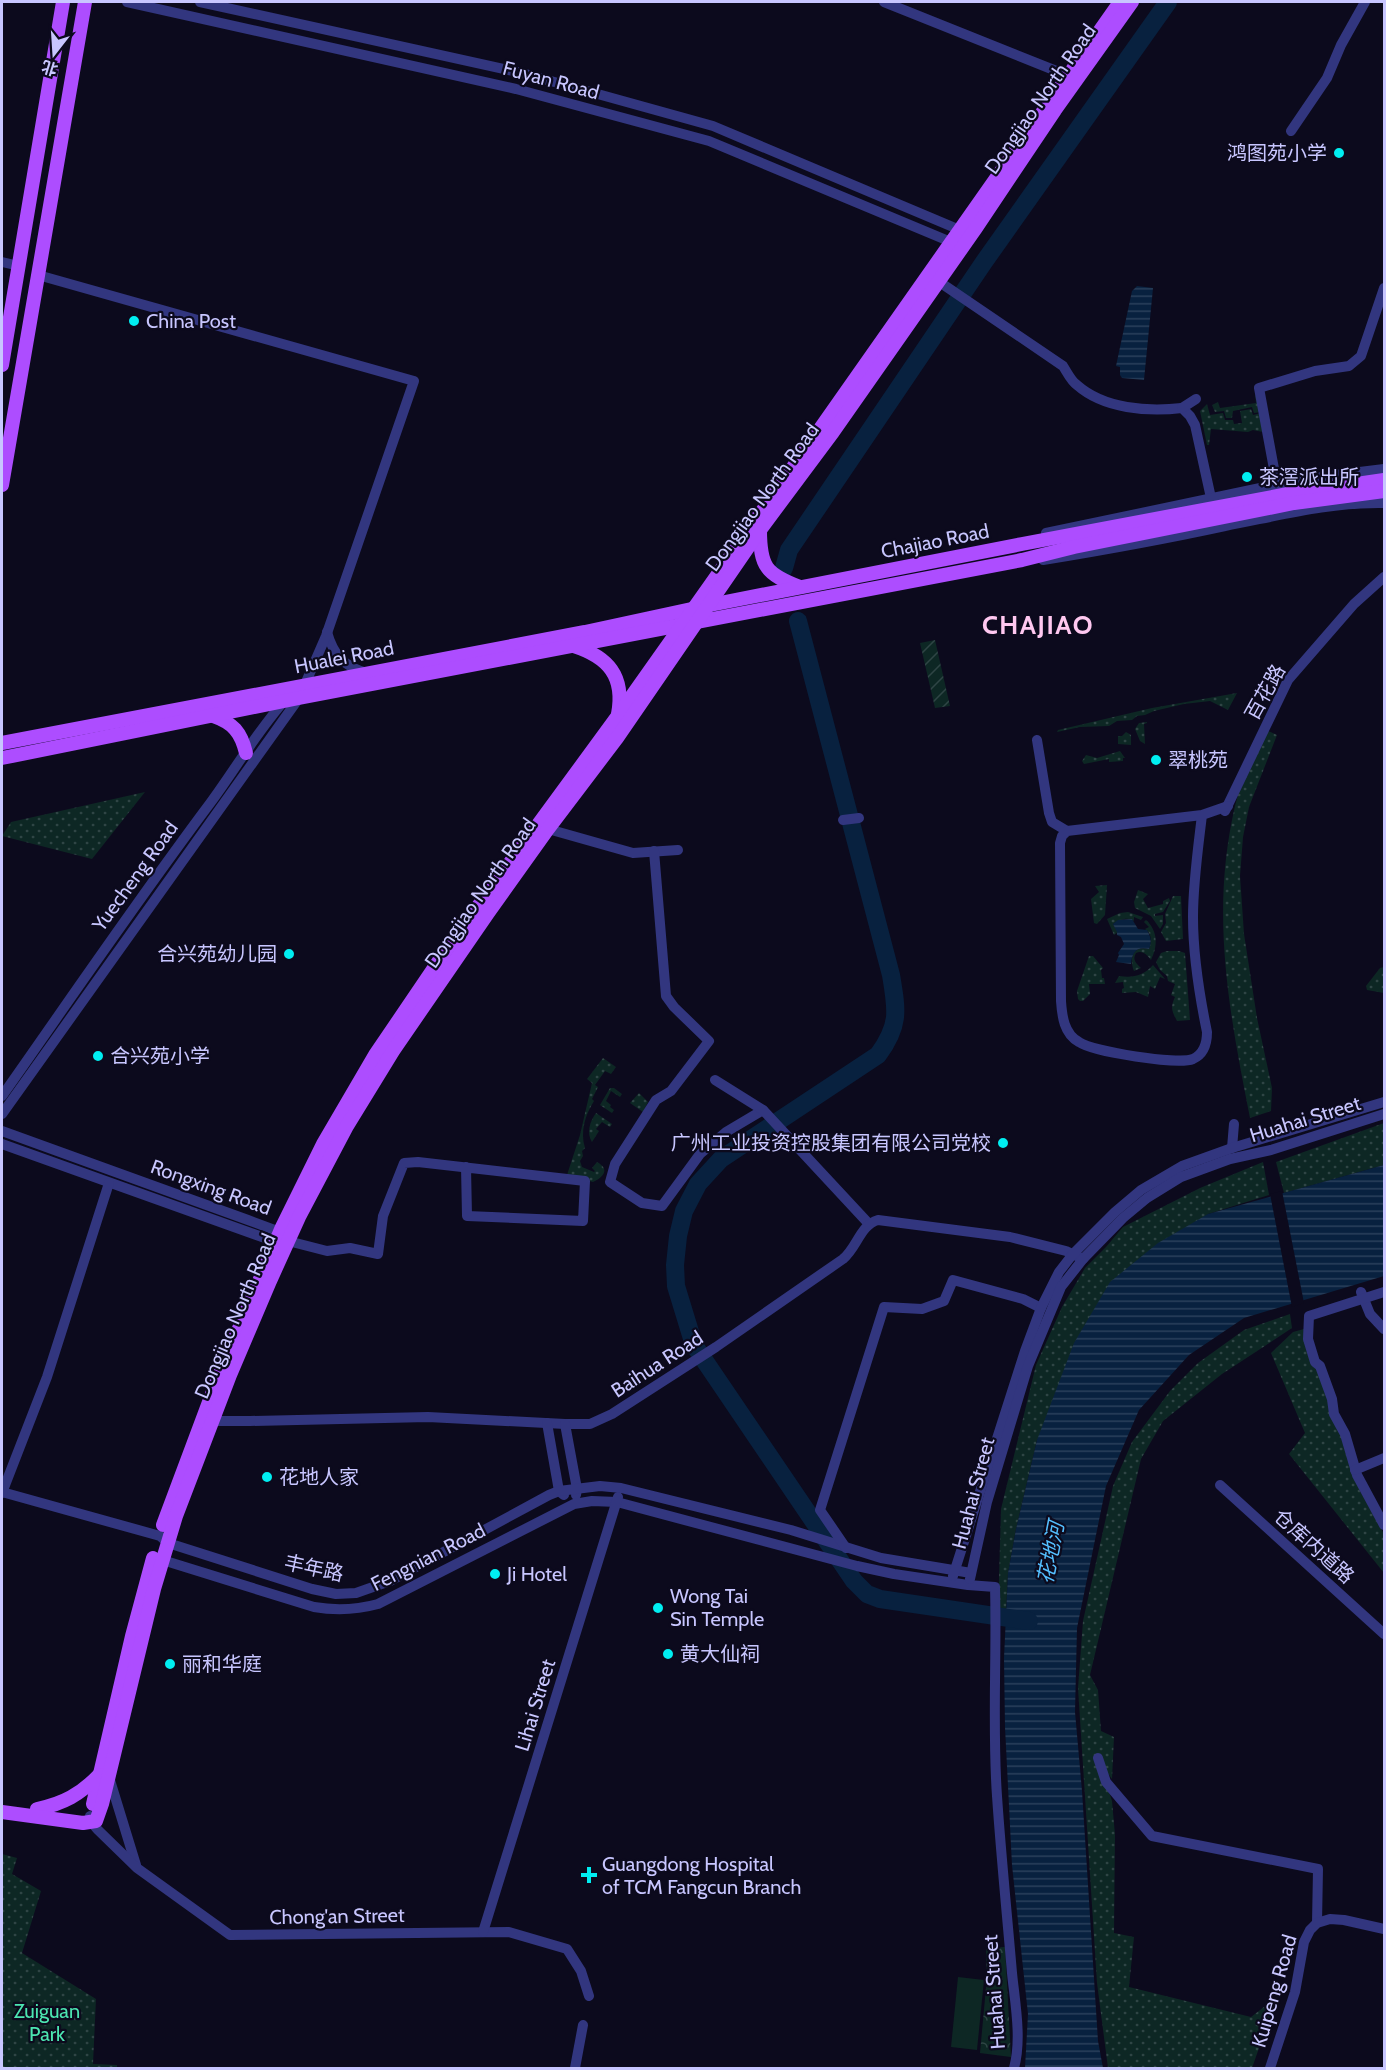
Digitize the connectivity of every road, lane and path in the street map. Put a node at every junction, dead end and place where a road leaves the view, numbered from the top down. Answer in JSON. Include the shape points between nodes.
{"nodes":[{"id":1,"x":63,"y":2,"type":"edge"},
{"id":2,"x":85,"y":2,"type":"edge"},
{"id":3,"x":127,"y":2,"type":"edge"},
{"id":4,"x":200,"y":2,"type":"edge"},
{"id":5,"x":884,"y":2,"type":"edge"},
{"id":6,"x":1120,"y":2,"type":"edge"},
{"id":7,"x":1132,"y":2,"type":"edge"},
{"id":8,"x":1365,"y":2,"type":"edge"},
{"id":9,"x":1072,"y":77,"type":"junction"},
{"id":10,"x":1291,"y":131,"type":"dead end"},
{"id":11,"x":960,"y":230,"type":"junction"},
{"id":12,"x":951,"y":242,"type":"junction"},
{"id":13,"x":2,"y":262,"type":"edge"},
{"id":14,"x":19,"y":266,"type":"junction"},
{"id":15,"x":38,"y":275,"type":"junction"},
{"id":16,"x":938,"y":281,"type":"junction"},
{"id":17,"x":1384,"y":288,"type":"edge"},
{"id":18,"x":2,"y":365,"type":"edge"},
{"id":19,"x":1196,"y":399,"type":"dead end"},
{"id":20,"x":1182,"y":408,"type":"junction"},
{"id":21,"x":1384,"y":469,"type":"edge"},
{"id":22,"x":1384,"y":480,"type":"edge"},
{"id":23,"x":2,"y":485,"type":"edge"},
{"id":24,"x":1277,"y":485,"type":"junction"},
{"id":25,"x":1384,"y":491,"type":"edge"},
{"id":26,"x":1211,"y":498,"type":"junction"},
{"id":27,"x":1384,"y":503,"type":"edge"},
{"id":28,"x":1185,"y":519,"type":"junction"},
{"id":29,"x":760,"y":530,"type":"junction"},
{"id":30,"x":1022,"y":544,"type":"junction"},
{"id":31,"x":1022,"y":560,"type":"junction"},
{"id":32,"x":1384,"y":577,"type":"edge"},
{"id":33,"x":802,"y":588,"type":"junction"},
{"id":34,"x":710,"y":605,"type":"junction"},
{"id":35,"x":695,"y":615,"type":"junction"},
{"id":36,"x":682,"y":624,"type":"junction"},
{"id":37,"x":327,"y":632,"type":"junction"},
{"id":38,"x":572,"y":645,"type":"junction"},
{"id":39,"x":367,"y":673,"type":"junction"},
{"id":40,"x":305,"y":684,"type":"junction"},
{"id":41,"x":292,"y":699,"type":"junction"},
{"id":42,"x":213,"y":716,"type":"junction"},
{"id":43,"x":617,"y":717,"type":"junction"},
{"id":44,"x":2,"y":733,"type":"edge"},
{"id":45,"x":22,"y":739,"type":"junction"},
{"id":46,"x":1037,"y":740,"type":"dead end"},
{"id":47,"x":2,"y":743,"type":"edge"},
{"id":48,"x":246,"y":753,"type":"junction"},
{"id":49,"x":2,"y":758,"type":"edge"},
{"id":50,"x":1202,"y":815,"type":"junction"},
{"id":51,"x":859,"y":818,"type":"dead end"},
{"id":52,"x":843,"y":820,"type":"dead end"},
{"id":53,"x":548,"y":829,"type":"junction"},
{"id":54,"x":1067,"y":831,"type":"junction"},
{"id":55,"x":678,"y":849,"type":"dead end"},
{"id":56,"x":654,"y":851,"type":"junction"},
{"id":57,"x":716,"y":1080,"type":"dead end"},
{"id":58,"x":2,"y":1096,"type":"edge"},
{"id":59,"x":1384,"y":1102,"type":"edge"},
{"id":60,"x":765,"y":1112,"type":"junction"},
{"id":61,"x":2,"y":1114,"type":"edge"},
{"id":62,"x":1384,"y":1114,"type":"edge"},
{"id":63,"x":1234,"y":1124,"type":"dead end"},
{"id":64,"x":2,"y":1131,"type":"edge"},
{"id":65,"x":2,"y":1144,"type":"edge"},
{"id":66,"x":1232,"y":1148,"type":"junction"},
{"id":67,"x":466,"y":1167,"type":"junction"},
{"id":68,"x":108,"y":1183,"type":"junction"},
{"id":69,"x":869,"y":1224,"type":"junction"},
{"id":70,"x":281,"y":1239,"type":"junction"},
{"id":71,"x":1078,"y":1257,"type":"junction"},
{"id":72,"x":1384,"y":1292,"type":"edge"},
{"id":73,"x":1362,"y":1294,"type":"junction"},
{"id":74,"x":1041,"y":1308,"type":"junction"},
{"id":75,"x":1384,"y":1329,"type":"edge"},
{"id":76,"x":207,"y":1420,"type":"junction"},
{"id":77,"x":547,"y":1423,"type":"junction"},
{"id":78,"x":565,"y":1424,"type":"junction"},
{"id":79,"x":1384,"y":1458,"type":"edge"},
{"id":80,"x":1355,"y":1470,"type":"junction"},
{"id":81,"x":1220,"y":1485,"type":"dead end"},
{"id":82,"x":621,"y":1488,"type":"junction"},
{"id":83,"x":578,"y":1489,"type":"junction"},
{"id":84,"x":559,"y":1491,"type":"junction"},
{"id":85,"x":2,"y":1492,"type":"edge"},
{"id":86,"x":617,"y":1502,"type":"junction"},
{"id":87,"x":574,"y":1504,"type":"junction"},
{"id":88,"x":1384,"y":1525,"type":"edge"},
{"id":89,"x":164,"y":1540,"type":"junction"},
{"id":90,"x":846,"y":1548,"type":"junction"},
{"id":91,"x":158,"y":1559,"type":"junction"},
{"id":92,"x":955,"y":1570,"type":"junction"},
{"id":93,"x":971,"y":1573,"type":"junction"},
{"id":94,"x":952,"y":1583,"type":"junction"},
{"id":95,"x":969,"y":1585,"type":"junction"},
{"id":96,"x":1384,"y":1634,"type":"edge"},
{"id":97,"x":1098,"y":1758,"type":"dead end"},
{"id":98,"x":104,"y":1776,"type":"junction"},
{"id":99,"x":2,"y":1804,"type":"edge"},
{"id":100,"x":37,"y":1809,"type":"junction"},
{"id":101,"x":2,"y":1812,"type":"edge"},
{"id":102,"x":91,"y":1819,"type":"junction"},
{"id":103,"x":137,"y":1868,"type":"junction"},
{"id":104,"x":1317,"y":1923,"type":"junction"},
{"id":105,"x":1384,"y":1929,"type":"edge"},
{"id":106,"x":483,"y":1932,"type":"junction"},
{"id":107,"x":589,"y":1996,"type":"dead end"},
{"id":108,"x":583,"y":2025,"type":"dead end"},
{"id":109,"x":575,"y":2068,"type":"edge"},
{"id":110,"x":1014,"y":2068,"type":"edge"},
{"id":111,"x":1269,"y":2068,"type":"edge"}],
"edges":[{"from":1,"to":14,"type":"main road"},
{"from":2,"to":15,"type":"main road"},
{"from":3,"to":12,"type":"street","name":"Fuyan Road","via":[[516,89],[709,141]]},
{"from":4,"to":11,"type":"street","name":"Fuyan Road","via":[[522,73],[713,126]]},
{"from":5,"to":9,"type":"street"},
{"from":6,"to":9,"type":"main road","name":"Dongjiao North Road"},
{"from":7,"to":9,"type":"main road","name":"Dongjiao North Road"},
{"from":8,"to":10,"type":"street","via":[[1327,78]]},
{"from":9,"to":11,"type":"main road","name":"Dongjiao North Road"},
{"from":9,"to":16,"type":"main road","name":"Dongjiao North Road"},
{"from":11,"to":12,"type":"main road","name":"Dongjiao North Road"},
{"from":12,"to":35,"type":"main road","name":"Dongjiao North Road"},
{"from":13,"to":14,"type":"street"},
{"from":14,"to":18,"type":"main road"},
{"from":15,"to":23,"type":"main road"},
{"from":15,"to":37,"type":"street","via":[[414,381]]},
{"from":16,"to":20,"type":"street","via":[[1063,366],[1076,385],[1100,399],[1146,410]]},
{"from":16,"to":29,"type":"main road","name":"Dongjiao North Road"},
{"from":17,"to":24,"type":"street","via":[[1361,356],[1349,366],[1259,387]]},
{"from":19,"to":20,"type":"street"},
{"from":20,"to":26,"type":"street","via":[[1195,425]]},
{"from":21,"to":24,"type":"street"},
{"from":22,"to":28,"type":"main road","via":[[1316,489]]},
{"from":24,"to":26,"type":"street"},
{"from":25,"to":28,"type":"main road"},
{"from":26,"to":30,"type":"street","via":[[1050,532]]},
{"from":27,"to":31,"type":"street","via":[[1338,505],[1093,553]]},
{"from":28,"to":30,"type":"main road","name":"Chajiao Road"},
{"from":28,"to":31,"type":"main road","name":"Chajiao Road"},
{"from":29,"to":33,"type":"main road","via":[[762,556],[772,574]]},
{"from":29,"to":34,"type":"main road","name":"Dongjiao North Road"},
{"from":30,"to":33,"type":"main road","name":"Chajiao Road"},
{"from":31,"to":35,"type":"main road","name":"Chajiao Road"},
{"from":32,"to":50,"type":"street","name":"百花路","via":[[1354,604],[1288,680],[1226,810]]},
{"from":33,"to":34,"type":"main road","name":"Chajiao Road"},
{"from":34,"to":35,"type":"main road","name":"Dongjiao North Road"},
{"from":35,"to":36,"type":"main road","name":"Hualei Road"},
{"from":35,"to":39,"type":"main road","name":"Hualei Road"},
{"from":35,"to":53,"type":"main road","name":"Dongjiao North Road","via":[[617,738]]},
{"from":36,"to":38,"type":"main road","name":"Hualei Road"},
{"from":36,"to":43,"type":"main road","name":"Dongjiao North Road"},
{"from":37,"to":39,"type":"street","via":[[340,659]]},
{"from":37,"to":40,"type":"street"},
{"from":38,"to":41,"type":"main road","name":"Hualei Road"},
{"from":38,"to":43,"type":"main road","via":[[603,659],[612,670],[621,699]]},
{"from":39,"to":40,"type":"main road","name":"Hualei Road"},
{"from":40,"to":41,"type":"street"},
{"from":40,"to":45,"type":"main road","name":"Hualei Road"},
{"from":41,"to":42,"type":"main road","name":"Hualei Road"},
{"from":41,"to":48,"type":"street","name":"Yuecheng Road"},
{"from":41,"to":61,"type":"street","name":"Yuecheng Road"},
{"from":42,"to":48,"type":"main road","via":[[239,732]]},
{"from":42,"to":49,"type":"main road","name":"Hualei Road"},
{"from":43,"to":70,"type":"main road","name":"Dongjiao North Road","via":[[484,897],[375,1055],[323,1144]]},
{"from":44,"to":45,"type":"main road"},
{"from":45,"to":47,"type":"main road","name":"Hualei Road"},
{"from":46,"to":54,"type":"street","via":[[1049,813],[1052,822]]},
{"from":48,"to":58,"type":"street","name":"Yuecheng Road","via":[[142,893]]},
{"from":50,"to":54,"type":"street"},
{"from":50,"to":54,"type":"street","via":[[1193,916],[1207,1039],[1196,1058],[1183,1061],[1088,1046],[1077,1042],[1068,1032],[1061,1001],[1060,843]]},
{"from":51,"to":52,"type":"street"},
{"from":53,"to":56,"type":"street","via":[[633,853]]},
{"from":53,"to":70,"type":"main road","name":"Dongjiao North Road","via":[[370,1087]]},
{"from":55,"to":56,"type":"street"},
{"from":56,"to":60,"type":"street","via":[[666,996],[709,1041],[671,1091],[656,1100],[615,1164],[610,1182],[642,1203],[662,1206],[700,1154],[726,1132]]},
{"from":57,"to":60,"type":"street"},
{"from":59,"to":66,"type":"street","name":"Huahai Street"},
{"from":60,"to":69,"type":"street"},
{"from":62,"to":71,"type":"street","name":"Huahai Street","via":[[1181,1177],[1147,1198]]},
{"from":63,"to":66,"type":"street"},
{"from":64,"to":70,"type":"street","name":"Rongxing Road"},
{"from":65,"to":68,"type":"street","name":"Rongxing Road"},
{"from":66,"to":71,"type":"street","name":"Huahai Street","via":[[1182,1166],[1141,1190],[1115,1212]]},
{"from":67,"to":67,"type":"street","via":[[585,1181],[583,1221],[467,1216]]},
{"from":67,"to":70,"type":"street","via":[[404,1163],[383,1216],[378,1254],[350,1248],[327,1251]]},
{"from":68,"to":70,"type":"street","name":"Rongxing Road"},
{"from":68,"to":85,"type":"street","via":[[47,1377]]},
{"from":69,"to":71,"type":"street","via":[[878,1220],[1010,1237]]},
{"from":69,"to":78,"type":"street","name":"Baihua Road","via":[[848,1255],[707,1353],[602,1420]]},
{"from":70,"to":76,"type":"main road","name":"Dongjiao North Road"},
{"from":71,"to":74,"type":"street","name":"Huahai Street","via":[[1059,1272]]},
{"from":71,"to":93,"type":"street","name":"Huahai Street","via":[[1028,1366],[987,1502]]},
{"from":72,"to":73,"type":"street"},
{"from":73,"to":75,"type":"street","via":[[1370,1314]]},
{"from":73,"to":80,"type":"street","via":[[1309,1316],[1308,1328],[1315,1362],[1320,1366]]},
{"from":74,"to":90,"type":"street","via":[[1023,1299],[953,1280],[944,1301],[922,1310],[884,1307],[820,1510]]},
{"from":74,"to":92,"type":"street","name":"Huahai Street"},
{"from":76,"to":77,"type":"street","name":"Baihua Road","via":[[428,1416]]},
{"from":76,"to":89,"type":"main road","name":"Dongjiao North Road"},
{"from":77,"to":78,"type":"street","name":"Baihua Road"},
{"from":77,"to":84,"type":"street"},
{"from":78,"to":83,"type":"street"},
{"from":79,"to":80,"type":"street"},
{"from":80,"to":88,"type":"street"},
{"from":81,"to":96,"type":"street","name":"仓库内道路"},
{"from":82,"to":83,"type":"street","name":"丰年路"},
{"from":82,"to":86,"type":"street","name":"Lihai Street"},
{"from":82,"to":90,"type":"street","name":"丰年路","via":[[791,1530]]},
{"from":83,"to":84,"type":"street","name":"丰年路"},
{"from":83,"to":87,"type":"street"},
{"from":84,"to":87,"type":"street"},
{"from":84,"to":89,"type":"street","name":"丰年路","via":[[390,1581],[357,1593],[312,1589]]},
{"from":85,"to":89,"type":"street","name":"丰年路"},
{"from":86,"to":87,"type":"street"},
{"from":86,"to":94,"type":"street","via":[[857,1566]]},
{"from":86,"to":106,"type":"street","name":"Lihai Street"},
{"from":87,"to":91,"type":"street","name":"Fengnian Road","via":[[394,1597],[347,1610],[314,1606]]},
{"from":89,"to":91,"type":"main road","name":"Dongjiao North Road"},
{"from":90,"to":92,"type":"street","name":"丰年路"},
{"from":91,"to":98,"type":"main road","name":"Dongjiao North Road","via":[[136,1618]]},
{"from":92,"to":93,"type":"street","name":"丰年路"},
{"from":92,"to":94,"type":"street","name":"Huahai Street"},
{"from":93,"to":95,"type":"street","name":"Huahai Street"},
{"from":94,"to":95,"type":"street"},
{"from":95,"to":110,"type":"street","name":"Huahai Street","via":[[995,1587],[995,1752],[1016,2018]]},
{"from":97,"to":104,"type":"street","via":[[1106,1782],[1152,1836],[1318,1869]]},
{"from":98,"to":100,"type":"main road","via":[[57,1805]]},
{"from":98,"to":102,"type":"main road","name":"Dongjiao North Road"},
{"from":98,"to":103,"type":"street"},
{"from":99,"to":100,"type":"main road"},
{"from":100,"to":102,"type":"main road"},
{"from":101,"to":102,"type":"main road","via":[[71,1822]]},
{"from":102,"to":103,"type":"street","name":"Chong'an Street"},
{"from":103,"to":106,"type":"street","name":"Chong'an Street","via":[[230,1935]]},
{"from":104,"to":105,"type":"street","name":"Kuipeng Road","via":[[1344,1920]]},
{"from":104,"to":111,"type":"street","name":"Kuipeng Road","via":[[1304,1942],[1295,1992]]},
{"from":106,"to":107,"type":"street","name":"Chong'an Street","via":[[509,1932],[567,1949],[581,1971]]},
{"from":108,"to":109,"type":"street"}]}
